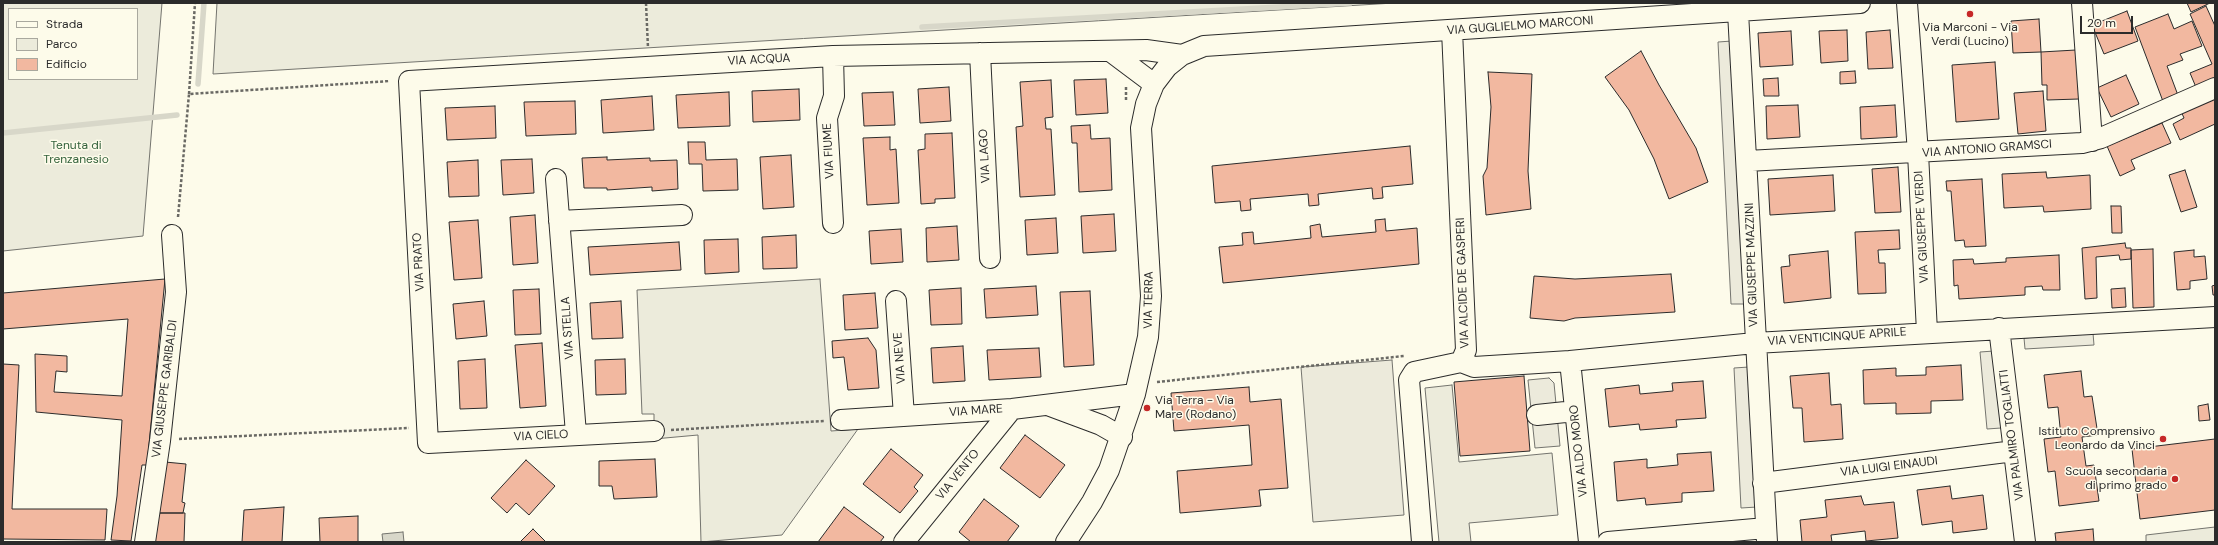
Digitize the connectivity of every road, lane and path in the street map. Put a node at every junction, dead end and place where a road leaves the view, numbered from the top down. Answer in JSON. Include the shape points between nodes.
{"nodes":[{"id":1,"x":195,"y":3,"type":"edge"},
{"id":2,"x":646,"y":3,"type":"edge"},
{"id":3,"x":1860,"y":3,"type":"edge"},
{"id":4,"x":1907,"y":3,"type":"edge"},
{"id":5,"x":2082,"y":3,"type":"edge"},
{"id":6,"x":1730,"y":9,"type":"edge"},
{"id":7,"x":1452,"y":30,"type":"junction"},
{"id":8,"x":1110,"y":51,"type":"junction"},
{"id":9,"x":980,"y":53,"type":"junction"},
{"id":10,"x":1182,"y":55,"type":"junction"},
{"id":11,"x":833,"y":56,"type":"junction"},
{"id":12,"x":649,"y":66,"type":"junction"},
{"id":13,"x":1131,"y":66,"type":"junction"},
{"id":14,"x":408,"y":81,"type":"junction"},
{"id":15,"x":1154,"y":84,"type":"junction"},
{"id":16,"x":2215,"y":88,"type":"edge"},
{"id":17,"x":189,"y":94,"type":"junction"},
{"id":18,"x":1127,"y":108,"type":"dead end"},
{"id":19,"x":2092,"y":141,"type":"junction"},
{"id":20,"x":1918,"y":153,"type":"junction"},
{"id":21,"x":1747,"y":161,"type":"junction"},
{"id":22,"x":556,"y":179,"type":"dead end"},
{"id":23,"x":682,"y":215,"type":"dead end"},
{"id":24,"x":559,"y":221,"type":"junction"},
{"id":25,"x":833,"y":223,"type":"dead end"},
{"id":26,"x":172,"y":235,"type":"joint"},
{"id":27,"x":990,"y":258,"type":"dead end"},
{"id":28,"x":896,"y":301,"type":"dead end"},
{"id":29,"x":2215,"y":317,"type":"edge"},
{"id":30,"x":1999,"y":328,"type":"junction"},
{"id":31,"x":1927,"y":332,"type":"junction"},
{"id":32,"x":1755,"y":343,"type":"junction"},
{"id":33,"x":1409,"y":355,"type":"dead end"},
{"id":34,"x":1570,"y":361,"type":"junction"},
{"id":35,"x":1461,"y":362,"type":"junction"},
{"id":36,"x":1137,"y":386,"type":"junction"},
{"id":37,"x":1048,"y":405,"type":"junction"},
{"id":38,"x":1012,"y":409,"type":"junction"},
{"id":39,"x":1575,"y":411,"type":"junction"},
{"id":40,"x":1537,"y":415,"type":"dead end"},
{"id":41,"x":904,"y":416,"type":"junction"},
{"id":42,"x":841,"y":420,"type":"joint"},
{"id":43,"x":654,"y":431,"type":"joint"},
{"id":44,"x":576,"y":434,"type":"junction"},
{"id":45,"x":428,"y":435,"type":"junction"},
{"id":46,"x":1122,"y":437,"type":"junction"},
{"id":47,"x":160,"y":441,"type":"junction"},
{"id":48,"x":2014,"y":451,"type":"junction"},
{"id":49,"x":1763,"y":483,"type":"junction"},
{"id":50,"x":1767,"y":535,"type":"edge"},
{"id":51,"x":145,"y":542,"type":"edge"},
{"id":52,"x":904,"y":542,"type":"edge"},
{"id":53,"x":1066,"y":542,"type":"edge"},
{"id":54,"x":1422,"y":542,"type":"edge"},
{"id":55,"x":1589,"y":542,"type":"edge"},
{"id":56,"x":1608,"y":542,"type":"edge"},
{"id":57,"x":2025,"y":542,"type":"edge"}],
"edges":[{"from":1,"to":17,"type":"path"},
{"from":2,"to":12,"type":"path"},
{"from":3,"to":6,"type":"street","name":"VIA GUGLIELMO MARCONI"},
{"from":4,"to":20,"type":"street","name":"VIA GIUSEPPE VERDI"},
{"from":5,"to":19,"type":"street"},
{"from":6,"to":7,"type":"street","name":"VIA GUGLIELMO MARCONI"},
{"from":6,"to":21,"type":"street","name":"VIA GIUSEPPE MAZZINI"},
{"from":7,"to":10,"type":"street","name":"VIA GUGLIELMO MARCONI","via":[[1204,46]]},
{"from":7,"to":35,"type":"street","name":"VIA ALCIDE DE GASPERI","via":[[1466,350]]},
{"from":8,"to":9,"type":"street","name":"VIA ACQUA"},
{"from":8,"to":10,"type":"street","name":"VIA ACQUA","via":[[1146,50]]},
{"from":8,"to":13,"type":"street"},
{"from":9,"to":11,"type":"street","name":"VIA ACQUA"},
{"from":9,"to":27,"type":"street","name":"VIA LAGO"},
{"from":10,"to":15,"type":"street","name":"VIA TERRA","via":[[1167,67]]},
{"from":11,"to":12,"type":"street","name":"VIA ACQUA"},
{"from":11,"to":25,"type":"street","name":"VIA FIUME","via":[[834,96],[828,118]]},
{"from":12,"to":14,"type":"street","name":"VIA ACQUA"},
{"from":13,"to":15,"type":"street"},
{"from":13,"to":18,"type":"path","via":[[1126,76]]},
{"from":14,"to":17,"type":"path"},
{"from":14,"to":45,"type":"street","name":"VIA PRATO"},
{"from":15,"to":36,"type":"street","name":"VIA TERRA","via":[[1146,104],[1141,128],[1151,296],[1148,337]]},
{"from":16,"to":19,"type":"street","name":"VIA ANTONIO GRAMSCI"},
{"from":17,"to":26,"type":"path","via":[[178,217]]},
{"from":19,"to":20,"type":"street","name":"VIA ANTONIO GRAMSCI"},
{"from":20,"to":21,"type":"street","name":"VIA ANTONIO GRAMSCI"},
{"from":20,"to":31,"type":"street","name":"VIA GIUSEPPE VERDI"},
{"from":21,"to":32,"type":"street","name":"VIA GIUSEPPE MAZZINI"},
{"from":22,"to":24,"type":"street","name":"VIA STELLA"},
{"from":23,"to":24,"type":"street"},
{"from":24,"to":44,"type":"street","name":"VIA STELLA"},
{"from":26,"to":47,"type":"street","name":"VIA GIUSEPPE GARIBALDI","via":[[176,292]]},
{"from":28,"to":41,"type":"street","name":"VIA NEVE"},
{"from":29,"to":30,"type":"street","name":"VIA VENTICINQUE APRILE"},
{"from":30,"to":31,"type":"street","name":"VIA VENTICINQUE APRILE"},
{"from":30,"to":48,"type":"street","name":"VIA PALMIRO TOGLIATTI"},
{"from":31,"to":32,"type":"street","name":"VIA VENTICINQUE APRILE"},
{"from":32,"to":34,"type":"street","name":"VIA VENTICINQUE APRILE"},
{"from":32,"to":49,"type":"street","name":"VIA GIUSEPPE MAZZINI"},
{"from":33,"to":36,"type":"path"},
{"from":34,"to":35,"type":"street","name":"VIA VENTICINQUE APRILE","via":[[1474,367]]},
{"from":34,"to":39,"type":"street","name":"VIA ALDO MORO"},
{"from":35,"to":54,"type":"street","name":"VIA ALCIDE DE GASPERI","via":[[1414,372],[1409,380]]},
{"from":36,"to":37,"type":"street","name":"VIA MARE"},
{"from":36,"to":46,"type":"street","name":"VIA TERRA"},
{"from":37,"to":38,"type":"street","name":"VIA MARE"},
{"from":37,"to":46,"type":"street","name":"VIA MARE","via":[[1101,425]]},
{"from":38,"to":41,"type":"street","name":"VIA MARE"},
{"from":38,"to":52,"type":"street","name":"VIA VENTO"},
{"from":39,"to":40,"type":"street"},
{"from":39,"to":55,"type":"street","name":"VIA ALDO MORO"},
{"from":41,"to":42,"type":"street","name":"VIA MARE"},
{"from":42,"to":43,"type":"path"},
{"from":43,"to":44,"type":"street","name":"VIA CIELO"},
{"from":44,"to":45,"type":"street","name":"VIA CIELO"},
{"from":45,"to":47,"type":"path"},
{"from":46,"to":53,"type":"street","name":"VIA TERRA","via":[[1101,487]]},
{"from":47,"to":51,"type":"street","name":"VIA GIUSEPPE GARIBALDI"},
{"from":48,"to":49,"type":"street","name":"VIA LUIGI EINAUDI"},
{"from":48,"to":57,"type":"street","name":"VIA PALMIRO TOGLIATTI"},
{"from":49,"to":50,"type":"street","name":"VIA GIUSEPPE MAZZINI"},
{"from":50,"to":56,"type":"street"}]}
